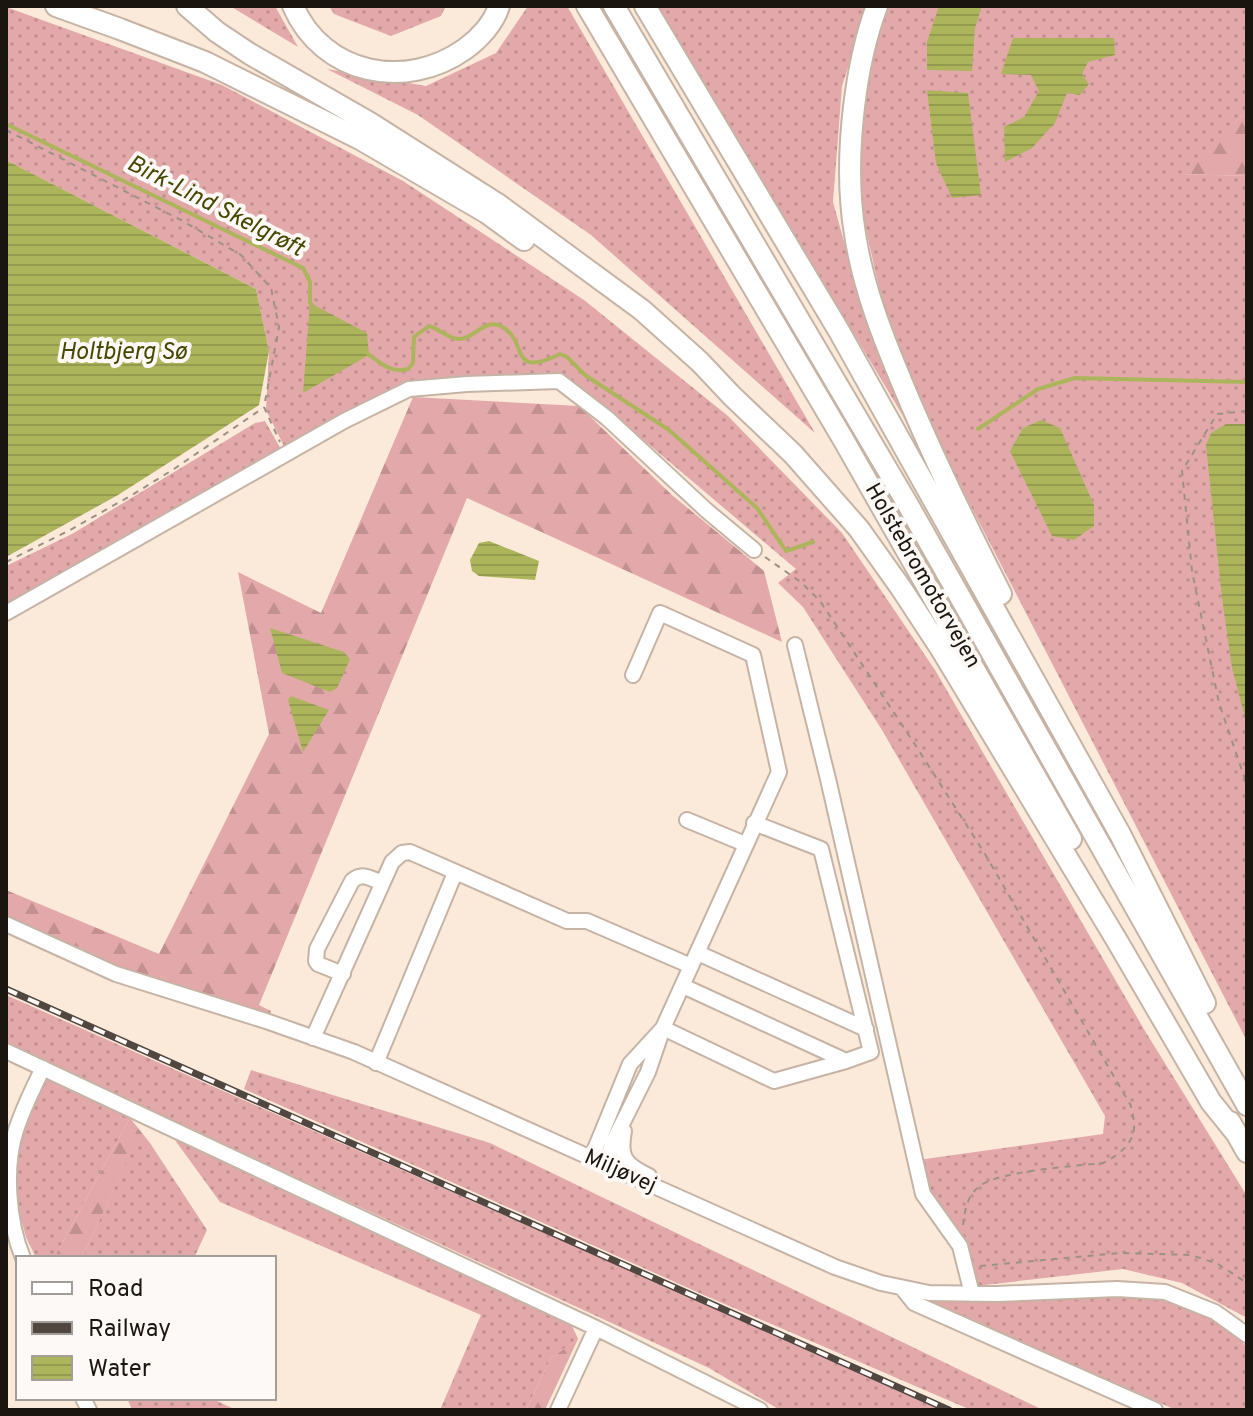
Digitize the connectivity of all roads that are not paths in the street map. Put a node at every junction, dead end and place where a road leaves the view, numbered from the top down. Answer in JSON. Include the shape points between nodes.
{"nodes":[{"id":1,"x":56,"y":6,"type":"edge"},
{"id":2,"x":187,"y":6,"type":"edge"},
{"id":3,"x":293,"y":6,"type":"edge"},
{"id":4,"x":499,"y":6,"type":"edge"},
{"id":5,"x":587,"y":6,"type":"edge"},
{"id":6,"x":614,"y":6,"type":"edge"},
{"id":7,"x":645,"y":6,"type":"edge"},
{"id":8,"x":877,"y":6,"type":"edge"},
{"id":9,"x":732,"y":396,"type":"junction"},
{"id":10,"x":754,"y":550,"type":"road end"},
{"id":11,"x":6,"y":613,"type":"edge"},
{"id":12,"x":795,"y":645,"type":"dead end"},
{"id":13,"x":633,"y":675,"type":"dead end"},
{"id":14,"x":1095,"y":788,"type":"junction"},
{"id":15,"x":687,"y":820,"type":"dead end"},
{"id":16,"x":754,"y":823,"type":"junction"},
{"id":17,"x":745,"y":844,"type":"junction"},
{"id":18,"x":455,"y":873,"type":"junction"},
{"id":19,"x":382,"y":883,"type":"junction"},
{"id":20,"x":6,"y":924,"type":"edge"},
{"id":21,"x":695,"y":960,"type":"junction"},
{"id":22,"x":343,"y":974,"type":"junction"},
{"id":23,"x":683,"y":986,"type":"junction"},
{"id":24,"x":663,"y":1028,"type":"junction"},
{"id":25,"x":866,"y":1029,"type":"junction"},
{"id":26,"x":313,"y":1038,"type":"junction"},
{"id":27,"x":6,"y":1051,"type":"edge"},
{"id":28,"x":846,"y":1061,"type":"junction"},
{"id":29,"x":376,"y":1063,"type":"junction"},
{"id":30,"x":43,"y":1068,"type":"junction"},
{"id":31,"x":1247,"y":1089,"type":"edge"},
{"id":32,"x":1247,"y":1105,"type":"edge"},
{"id":33,"x":627,"y":1115,"type":"junction"},
{"id":34,"x":1236,"y":1133,"type":"junction"},
{"id":35,"x":1247,"y":1152,"type":"edge"},
{"id":36,"x":598,"y":1162,"type":"junction"},
{"id":37,"x":729,"y":1220,"type":"junction"},
{"id":38,"x":22,"y":1256,"type":"edge"},
{"id":39,"x":902,"y":1288,"type":"junction"},
{"id":40,"x":972,"y":1294,"type":"junction"},
{"id":41,"x":596,"y":1328,"type":"junction"},
{"id":42,"x":1247,"y":1335,"type":"edge"},
{"id":43,"x":558,"y":1410,"type":"edge"},
{"id":44,"x":760,"y":1410,"type":"edge"},
{"id":45,"x":1155,"y":1410,"type":"edge"}],
"edges":[{"from":1,"to":9,"type":"highway","via":[[205,62],[360,139],[500,222],[638,320]]},
{"from":2,"to":9,"type":"highway","via":[[250,54],[499,205],[642,310]]},
{"from":3,"to":4,"type":"highway","via":[[311,34],[333,54],[364,69],[397,73],[450,59],[477,40]]},
{"from":5,"to":34,"type":"highway","name":"Holstebromotorvejen","via":[[959,640]]},
{"from":6,"to":32,"type":"highway","name":"Holstebromotorvejen","via":[[907,503]]},
{"from":7,"to":14,"type":"highway","via":[[839,331]]},
{"from":8,"to":14,"type":"highway","via":[[857,80],[850,143],[851,204],[862,269],[879,328],[929,447]]},
{"from":9,"to":34,"type":"highway","via":[[793,454],[859,529],[901,588],[1211,1102]]},
{"from":10,"to":11,"type":"street","via":[[559,381],[467,384],[409,389],[344,421]]},
{"from":12,"to":40,"type":"street","via":[[923,1194],[960,1246]]},
{"from":13,"to":16,"type":"street","via":[[660,613],[753,655],[779,772]]},
{"from":14,"to":31,"type":"highway"},
{"from":15,"to":17,"type":"street"},
{"from":16,"to":17,"type":"street"},
{"from":16,"to":25,"type":"street","via":[[821,849]]},
{"from":17,"to":21,"type":"street"},
{"from":18,"to":19,"type":"street","via":[[402,853]]},
{"from":18,"to":21,"type":"street","via":[[567,921],[587,921]]},
{"from":18,"to":29,"type":"street"},
{"from":19,"to":22,"type":"street"},
{"from":19,"to":22,"type":"street","via":[[364,876],[352,881],[317,949],[318,964]]},
{"from":20,"to":26,"type":"street","name":"Miljøvej","via":[[116,974]]},
{"from":21,"to":23,"type":"street"},
{"from":21,"to":25,"type":"street"},
{"from":22,"to":26,"type":"street"},
{"from":23,"to":24,"type":"street"},
{"from":23,"to":28,"type":"street"},
{"from":24,"to":28,"type":"street","via":[[774,1081]]},
{"from":24,"to":33,"type":"street"},
{"from":24,"to":36,"type":"street","via":[[630,1064]]},
{"from":25,"to":28,"type":"street","via":[[871,1052]]},
{"from":26,"to":29,"type":"street","name":"Miljøvej"},
{"from":27,"to":30,"type":"street"},
{"from":29,"to":36,"type":"street","name":"Miljøvej"},
{"from":30,"to":38,"type":"street","via":[[15,1133],[9,1168],[10,1205]]},
{"from":30,"to":41,"type":"street"},
{"from":33,"to":36,"type":"street"},
{"from":33,"to":37,"type":"street","via":[[624,1160],[712,1203]]},
{"from":34,"to":35,"type":"highway","name":"Holstebromotorvejen"},
{"from":36,"to":37,"type":"street","name":"Miljøvej"},
{"from":37,"to":39,"type":"street","name":"Miljøvej","via":[[835,1267]]},
{"from":39,"to":40,"type":"street","name":"Miljøvej"},
{"from":39,"to":45,"type":"street","via":[[914,1303]]},
{"from":40,"to":42,"type":"street","name":"Miljøvej","via":[[1165,1292],[1215,1312]]},
{"from":41,"to":43,"type":"street"},
{"from":41,"to":44,"type":"street"}]}
